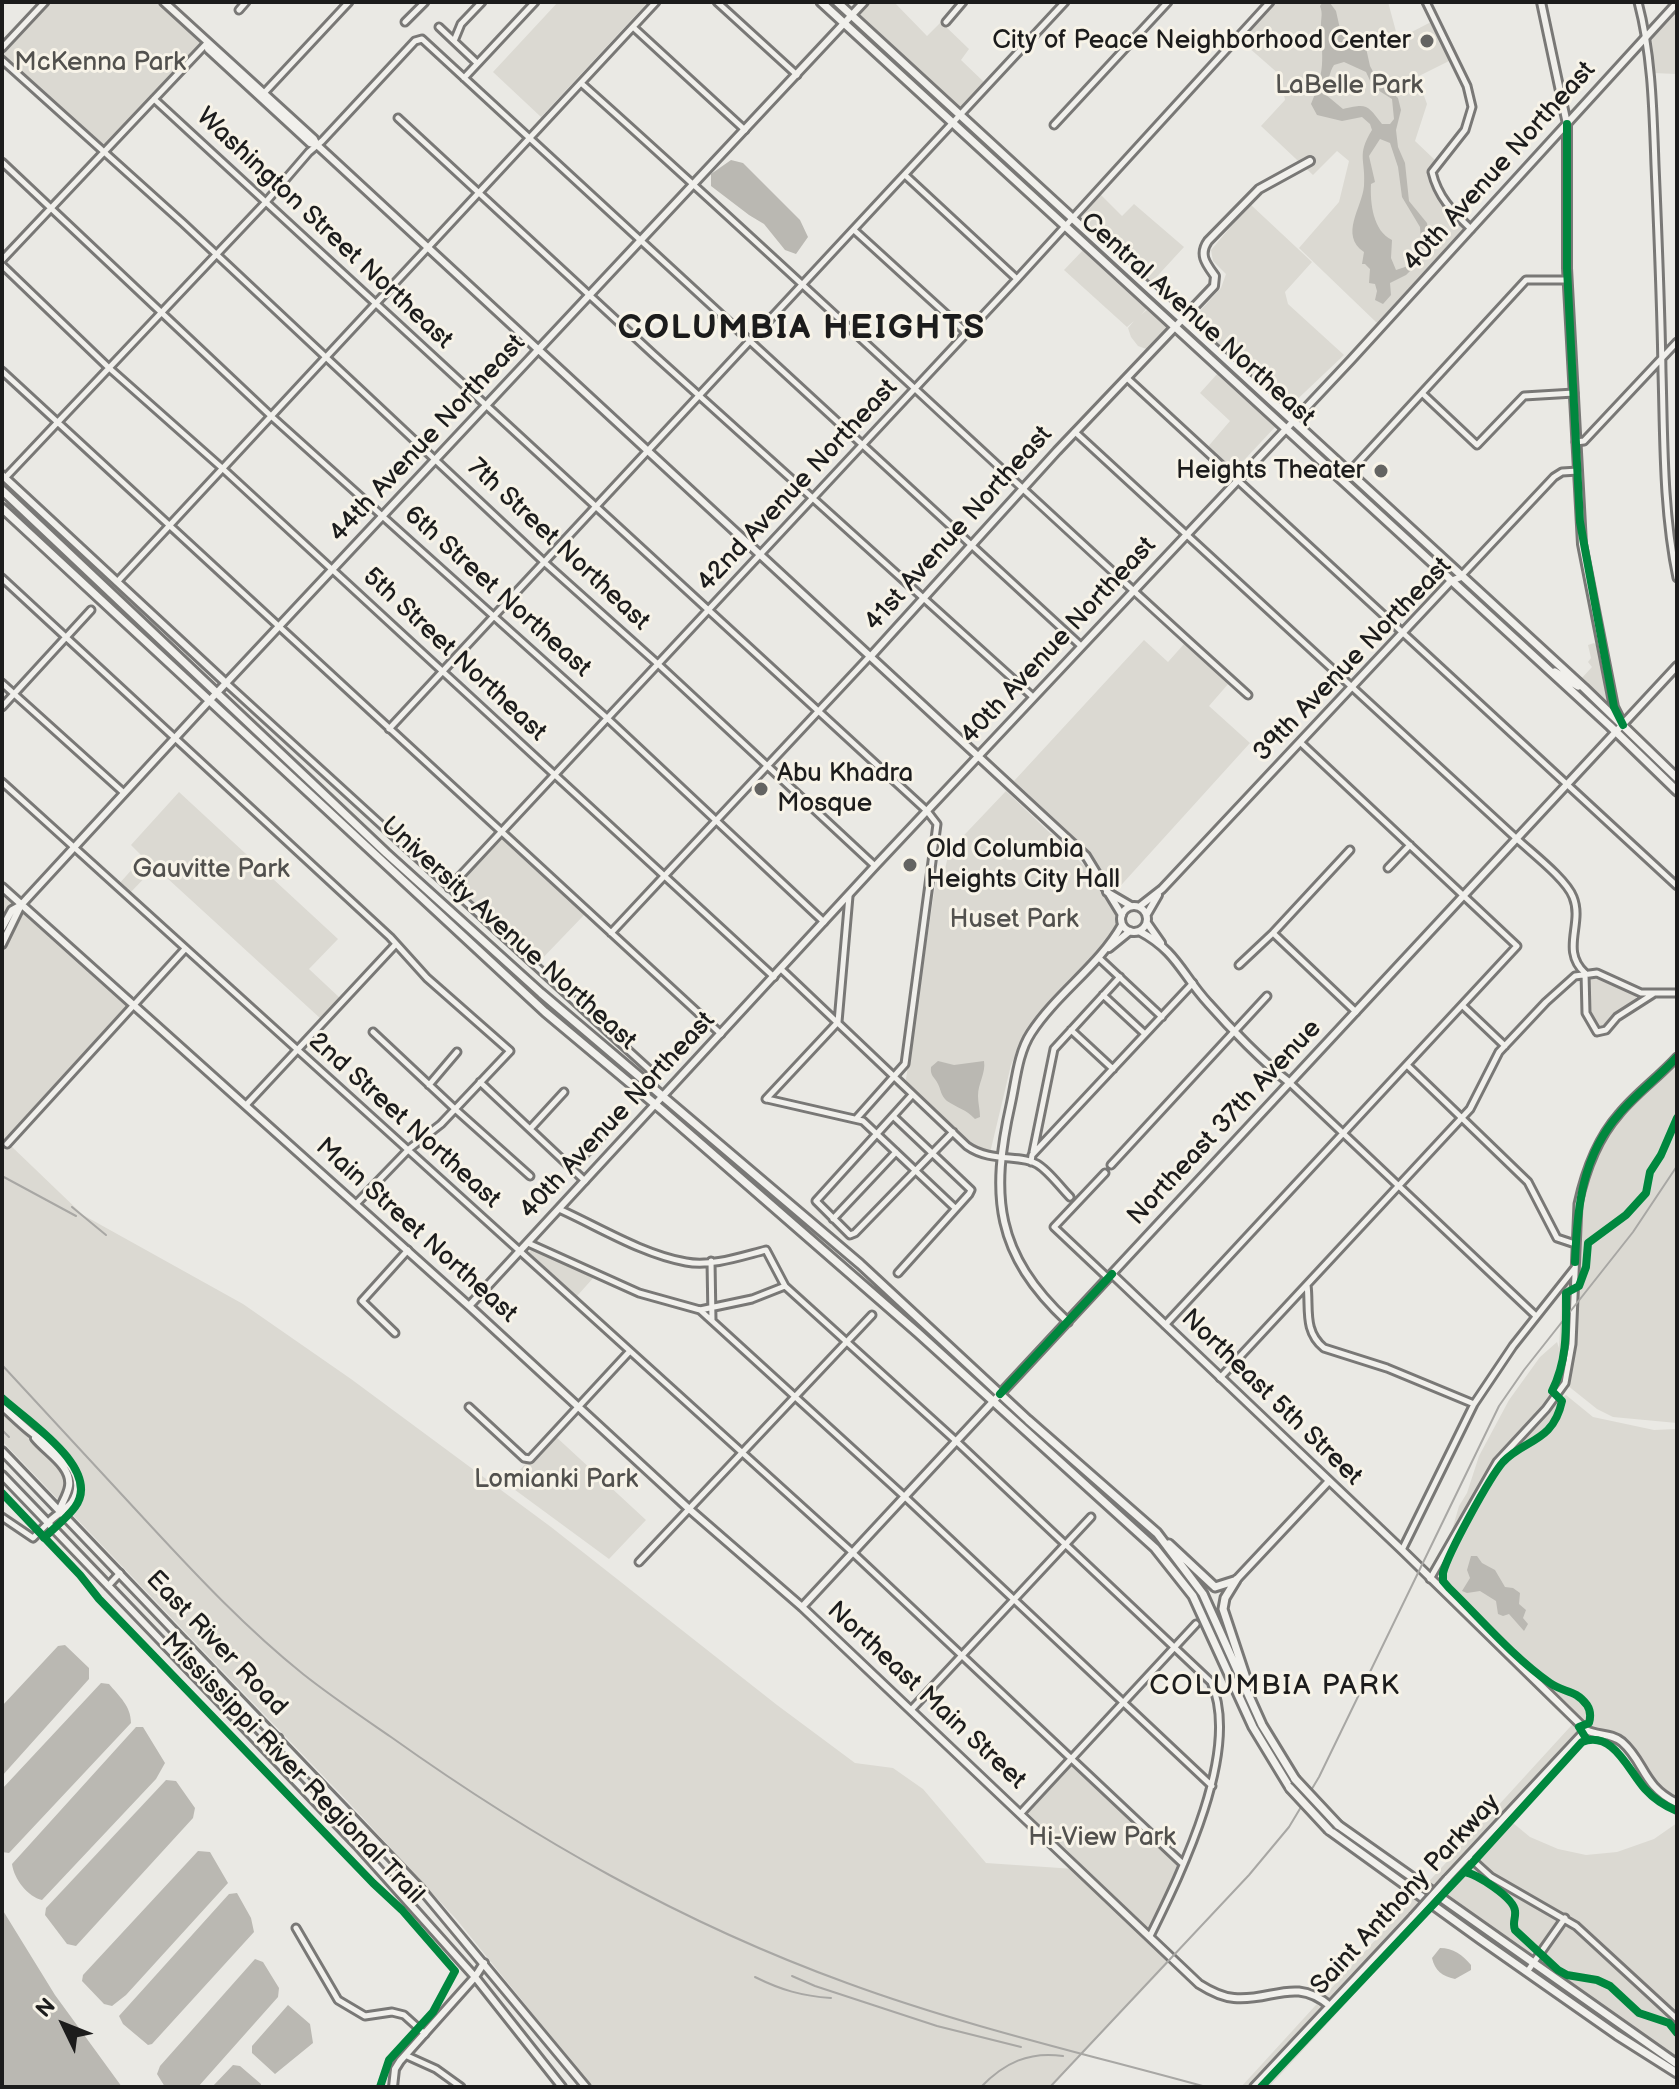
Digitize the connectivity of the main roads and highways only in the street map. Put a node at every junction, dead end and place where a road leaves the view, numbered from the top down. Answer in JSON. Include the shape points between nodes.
{"nodes":[{"id":1,"x":821,"y":2,"type":"edge"},
{"id":2,"x":837,"y":2,"type":"edge"},
{"id":3,"x":957,"y":120,"type":"junction"},
{"id":4,"x":1345,"y":477,"type":"junction"},
{"id":5,"x":2,"y":490,"type":"edge"},
{"id":6,"x":2,"y":508,"type":"edge"},
{"id":7,"x":1527,"y":651,"type":"junction"},
{"id":8,"x":1559,"y":665,"type":"junction"},
{"id":9,"x":1549,"y":671,"type":"junction"},
{"id":10,"x":1584,"y":688,"type":"junction"},
{"id":11,"x":1677,"y":778,"type":"edge"},
{"id":12,"x":1677,"y":791,"type":"edge"},
{"id":13,"x":659,"y":1101,"type":"junction"},
{"id":14,"x":1157,"y":1533,"type":"junction"},
{"id":15,"x":1253,"y":1705,"type":"junction"},
{"id":16,"x":1677,"y":2064,"type":"edge"},
{"id":17,"x":1677,"y":2073,"type":"edge"}],
"edges":[{"from":1,"to":3,"type":"main road","name":"Central Avenue Northeast"},
{"from":2,"to":3,"type":"main road","name":"Central Avenue Northeast"},
{"from":3,"to":4,"type":"main road","name":"Central Avenue Northeast","via":[[1065,227]]},
{"from":3,"to":4,"type":"main road","name":"Central Avenue Northeast","via":[[1293,422]]},
{"from":4,"to":7,"type":"main road","name":"Central Avenue Northeast"},
{"from":4,"to":8,"type":"main road","name":"Central Avenue Northeast"},
{"from":5,"to":13,"type":"main road","name":"University Avenue Northeast","via":[[397,863]]},
{"from":6,"to":13,"type":"main road","name":"University Avenue Northeast","via":[[553,1020]]},
{"from":7,"to":8,"type":"main road","via":[[1552,667]]},
{"from":7,"to":9,"type":"main road","name":"Central Avenue Northeast"},
{"from":8,"to":10,"type":"main road","name":"Central Avenue Northeast"},
{"from":9,"to":10,"type":"main road"},
{"from":9,"to":12,"type":"main road","name":"Central Avenue Northeast"},
{"from":10,"to":11,"type":"main road","name":"Central Avenue Northeast"},
{"from":13,"to":14,"type":"main road","name":"University Avenue Northeast","via":[[860,1264]]},
{"from":13,"to":17,"type":"main road","name":"University Avenue Northeast","bridge":true,"via":[[1135,1530],[1181,1579],[1264,1750],[1329,1830]]},
{"from":14,"to":15,"type":"main road","via":[[1203,1594]]},
{"from":14,"to":15,"type":"main road","via":[[1215,1587],[1236,1580],[1223,1609]]},
{"from":15,"to":16,"type":"main road","bridge":true,"via":[[1295,1779],[1338,1825]]}]}
